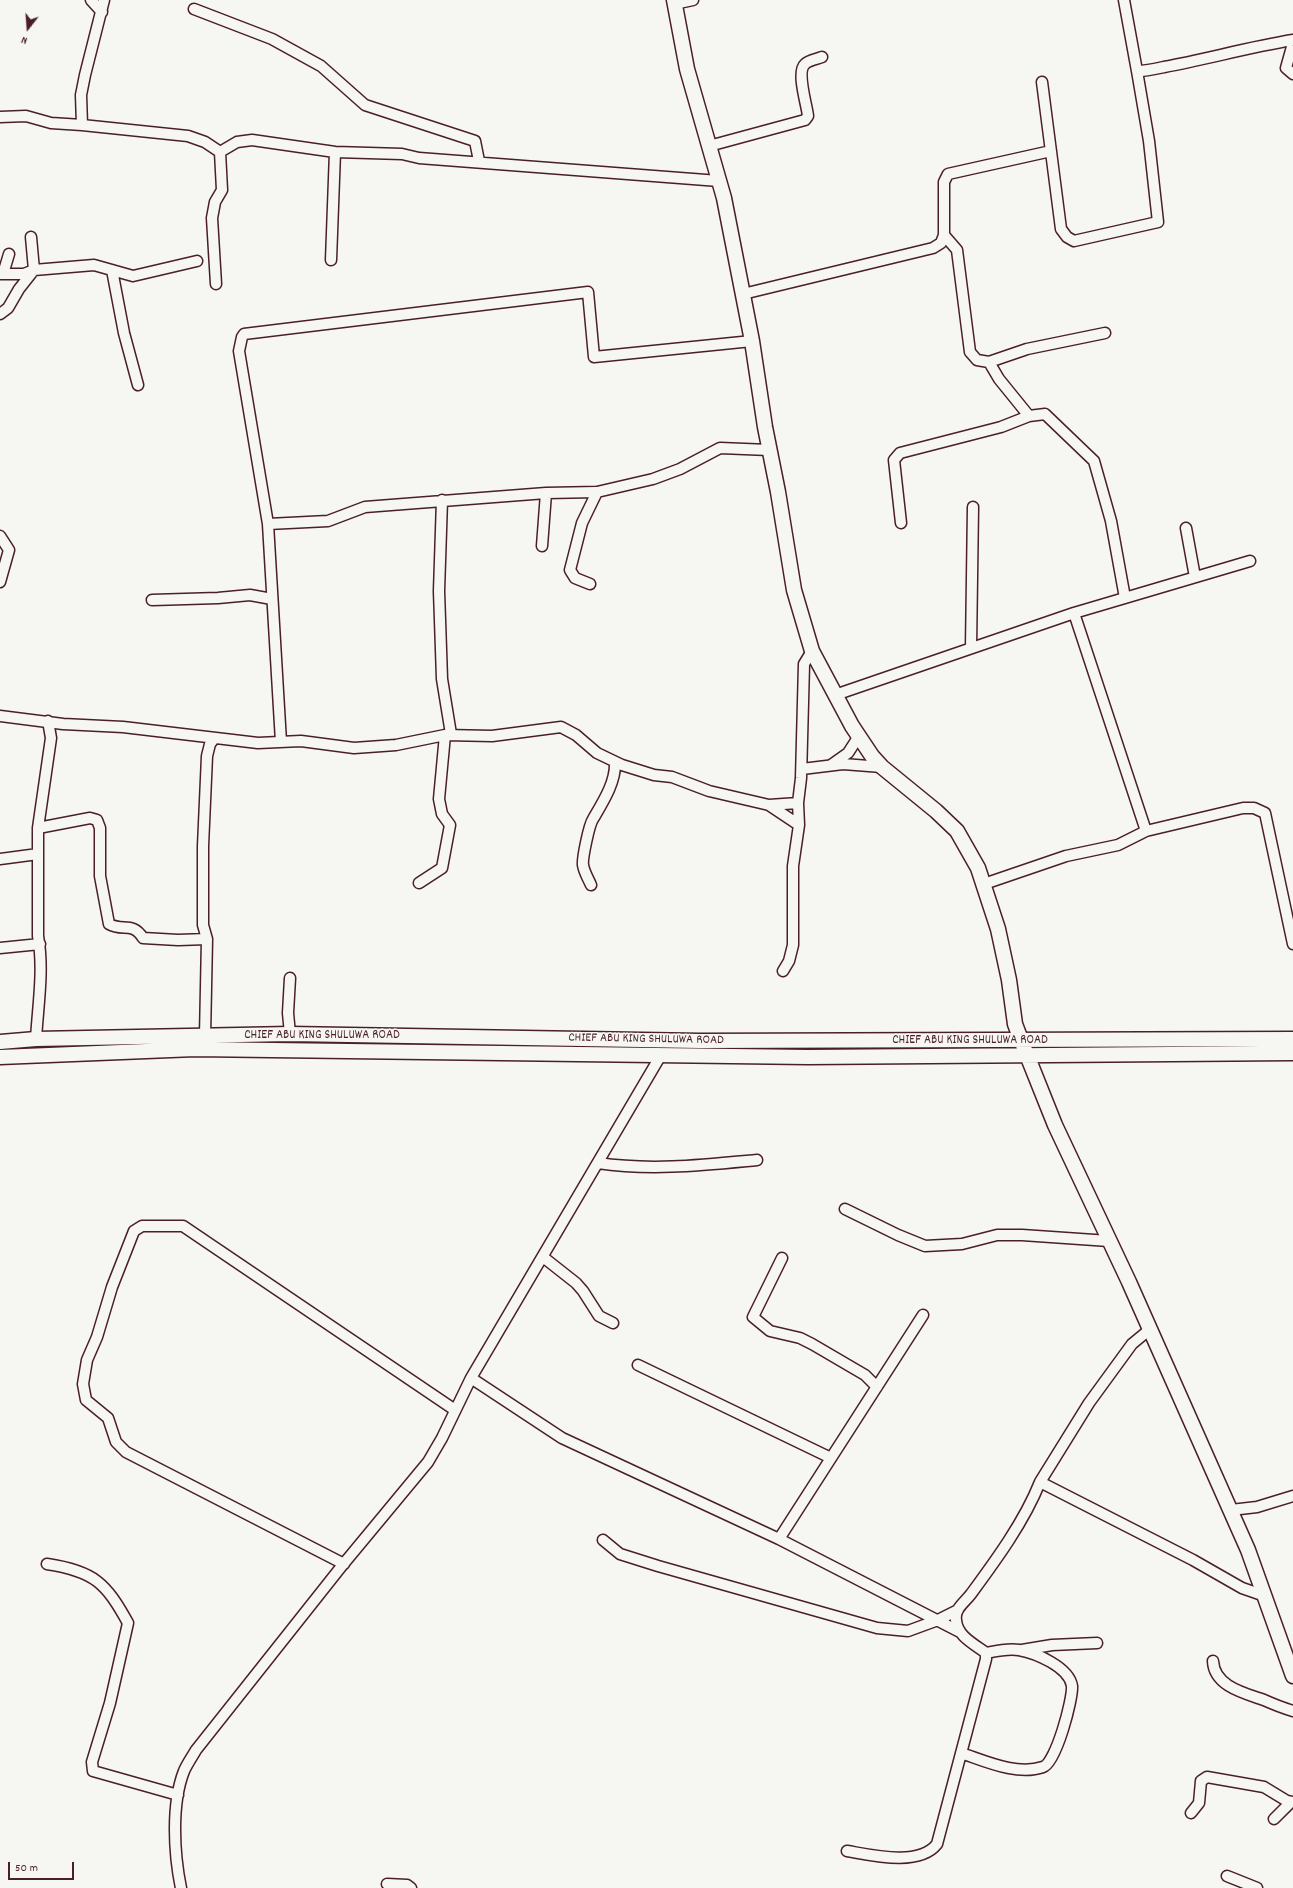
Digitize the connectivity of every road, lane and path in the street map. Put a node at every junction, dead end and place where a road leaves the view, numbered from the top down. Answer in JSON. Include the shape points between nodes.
{"nodes":[{"id":1,"x":91,"y":0,"type":"edge"},
{"id":2,"x":104,"y":0,"type":"edge"},
{"id":3,"x":693,"y":0,"type":"edge"},
{"id":4,"x":1124,"y":0,"type":"edge"},
{"id":5,"x":674,"y":2,"type":"edge"},
{"id":6,"x":194,"y":9,"type":"dead end"},
{"id":7,"x":102,"y":12,"type":"junction"},
{"id":8,"x":1293,"y":42,"type":"edge"},
{"id":9,"x":822,"y":57,"type":"dead end"},
{"id":10,"x":1137,"y":71,"type":"junction"},
{"id":11,"x":1293,"y":74,"type":"edge"},
{"id":12,"x":1042,"y":82,"type":"dead end"},
{"id":13,"x":0,"y":117,"type":"edge"},
{"id":14,"x":82,"y":124,"type":"junction"},
{"id":15,"x":709,"y":146,"type":"junction"},
{"id":16,"x":1051,"y":151,"type":"junction"},
{"id":17,"x":220,"y":152,"type":"junction"},
{"id":18,"x":335,"y":152,"type":"junction"},
{"id":19,"x":479,"y":162,"type":"junction"},
{"id":20,"x":719,"y":181,"type":"junction"},
{"id":21,"x":944,"y":235,"type":"junction"},
{"id":22,"x":31,"y":237,"type":"dead end"},
{"id":23,"x":9,"y":254,"type":"dead end"},
{"id":24,"x":331,"y":260,"type":"dead end"},
{"id":25,"x":197,"y":261,"type":"dead end"},
{"id":26,"x":34,"y":270,"type":"junction"},
{"id":27,"x":112,"y":270,"type":"junction"},
{"id":28,"x":1,"y":274,"type":"edge"},
{"id":29,"x":216,"y":284,"type":"dead end"},
{"id":30,"x":743,"y":294,"type":"junction"},
{"id":31,"x":0,"y":314,"type":"edge"},
{"id":32,"x":1105,"y":334,"type":"dead end"},
{"id":33,"x":752,"y":341,"type":"junction"},
{"id":34,"x":989,"y":362,"type":"junction"},
{"id":35,"x":138,"y":385,"type":"dead end"},
{"id":36,"x":1029,"y":416,"type":"junction"},
{"id":37,"x":769,"y":450,"type":"junction"},
{"id":38,"x":597,"y":492,"type":"junction"},
{"id":39,"x":546,"y":493,"type":"junction"},
{"id":40,"x":442,"y":500,"type":"junction"},
{"id":41,"x":973,"y":507,"type":"dead end"},
{"id":42,"x":901,"y":523,"type":"dead end"},
{"id":43,"x":268,"y":524,"type":"junction"},
{"id":44,"x":1186,"y":528,"type":"dead end"},
{"id":45,"x":0,"y":536,"type":"edge"},
{"id":46,"x":542,"y":546,"type":"dead end"},
{"id":47,"x":1250,"y":561,"type":"dead end"},
{"id":48,"x":1195,"y":577,"type":"junction"},
{"id":49,"x":0,"y":582,"type":"edge"},
{"id":50,"x":590,"y":584,"type":"dead end"},
{"id":51,"x":1125,"y":598,"type":"junction"},
{"id":52,"x":272,"y":599,"type":"junction"},
{"id":53,"x":152,"y":600,"type":"dead end"},
{"id":54,"x":1074,"y":613,"type":"junction"},
{"id":55,"x":971,"y":648,"type":"junction"},
{"id":56,"x":812,"y":651,"type":"junction"},
{"id":57,"x":835,"y":695,"type":"junction"},
{"id":58,"x":0,"y":716,"type":"edge"},
{"id":59,"x":48,"y":721,"type":"junction"},
{"id":60,"x":63,"y":724,"type":"junction"},
{"id":61,"x":448,"y":735,"type":"junction"},
{"id":62,"x":859,"y":736,"type":"junction"},
{"id":63,"x":52,"y":738,"type":"junction"},
{"id":64,"x":214,"y":739,"type":"junction"},
{"id":65,"x":280,"y":742,"type":"junction"},
{"id":66,"x":831,"y":765,"type":"junction"},
{"id":67,"x":615,"y":767,"type":"junction"},
{"id":68,"x":882,"y":767,"type":"junction"},
{"id":69,"x":802,"y":769,"type":"junction"},
{"id":70,"x":798,"y":803,"type":"junction"},
{"id":71,"x":769,"y":805,"type":"junction"},
{"id":72,"x":799,"y":824,"type":"junction"},
{"id":73,"x":38,"y":828,"type":"junction"},
{"id":74,"x":1146,"y":831,"type":"junction"},
{"id":75,"x":38,"y":854,"type":"junction"},
{"id":76,"x":0,"y":859,"type":"edge"},
{"id":77,"x":419,"y":883,"type":"dead end"},
{"id":78,"x":984,"y":884,"type":"junction"},
{"id":79,"x":591,"y":885,"type":"dead end"},
{"id":80,"x":207,"y":940,"type":"junction"},
{"id":81,"x":40,"y":944,"type":"junction"},
{"id":82,"x":1293,"y":944,"type":"edge"},
{"id":83,"x":0,"y":948,"type":"edge"},
{"id":84,"x":783,"y":971,"type":"dead end"},
{"id":85,"x":290,"y":978,"type":"dead end"},
{"id":86,"x":290,"y":1034,"type":"junction"},
{"id":87,"x":205,"y":1036,"type":"junction"},
{"id":88,"x":467,"y":1037,"type":"junction"},
{"id":89,"x":36,"y":1039,"type":"junction"},
{"id":90,"x":1293,"y":1039,"type":"edge"},
{"id":91,"x":1021,"y":1040,"type":"junction"},
{"id":92,"x":0,"y":1042,"type":"edge"},
{"id":93,"x":465,"y":1052,"type":"junction"},
{"id":94,"x":1293,"y":1053,"type":"edge"},
{"id":95,"x":661,"y":1055,"type":"junction"},
{"id":96,"x":1028,"y":1055,"type":"junction"},
{"id":97,"x":0,"y":1057,"type":"edge"},
{"id":98,"x":757,"y":1160,"type":"dead end"},
{"id":99,"x":598,"y":1163,"type":"junction"},
{"id":100,"x":845,"y":1209,"type":"dead end"},
{"id":101,"x":1109,"y":1241,"type":"junction"},
{"id":102,"x":543,"y":1257,"type":"junction"},
{"id":103,"x":782,"y":1258,"type":"dead end"},
{"id":104,"x":923,"y":1315,"type":"dead end"},
{"id":105,"x":613,"y":1323,"type":"dead end"},
{"id":106,"x":1149,"y":1330,"type":"junction"},
{"id":107,"x":638,"y":1366,"type":"dead end"},
{"id":108,"x":470,"y":1378,"type":"junction"},
{"id":109,"x":877,"y":1387,"type":"junction"},
{"id":110,"x":455,"y":1410,"type":"junction"},
{"id":111,"x":831,"y":1458,"type":"junction"},
{"id":112,"x":1040,"y":1482,"type":"junction"},
{"id":113,"x":1293,"y":1496,"type":"edge"},
{"id":114,"x":1231,"y":1510,"type":"junction"},
{"id":115,"x":779,"y":1539,"type":"junction"},
{"id":116,"x":603,"y":1540,"type":"dead end"},
{"id":117,"x":47,"y":1564,"type":"dead end"},
{"id":118,"x":344,"y":1564,"type":"junction"},
{"id":119,"x":1265,"y":1596,"type":"junction"},
{"id":120,"x":958,"y":1610,"type":"junction"},
{"id":121,"x":938,"y":1620,"type":"junction"},
{"id":122,"x":960,"y":1632,"type":"junction"},
{"id":123,"x":1097,"y":1643,"type":"dead end"},
{"id":124,"x":1018,"y":1650,"type":"junction"},
{"id":125,"x":986,"y":1653,"type":"junction"},
{"id":126,"x":1213,"y":1661,"type":"dead end"},
{"id":127,"x":1293,"y":1676,"type":"edge"},
{"id":128,"x":1293,"y":1711,"type":"edge"},
{"id":129,"x":960,"y":1753,"type":"junction"},
{"id":130,"x":178,"y":1795,"type":"junction"},
{"id":131,"x":1292,"y":1802,"type":"edge"},
{"id":132,"x":1191,"y":1813,"type":"dead end"},
{"id":133,"x":1274,"y":1819,"type":"dead end"},
{"id":134,"x":847,"y":1851,"type":"dead end"},
{"id":135,"x":1227,"y":1876,"type":"dead end"},
{"id":136,"x":387,"y":1884,"type":"dead end"},
{"id":137,"x":181,"y":1888,"type":"edge"},
{"id":138,"x":411,"y":1888,"type":"edge"},
{"id":139,"x":1258,"y":1888,"type":"edge"}],
"edges":[{"from":1,"to":7,"type":"street"},
{"from":2,"to":7,"type":"street"},
{"from":3,"to":5,"type":"street"},
{"from":4,"to":10,"type":"street"},
{"from":5,"to":15,"type":"street","via":[[686,69]]},
{"from":6,"to":19,"type":"street","via":[[272,39],[321,66],[365,105],[475,142]]},
{"from":7,"to":14,"type":"street","via":[[85,75]]},
{"from":8,"to":10,"type":"street","via":[[1269,44],[1182,65]]},
{"from":8,"to":11,"type":"street","via":[[1286,68]]},
{"from":9,"to":15,"type":"street","via":[[802,68],[801,82],[808,116],[805,120]]},
{"from":10,"to":16,"type":"street","via":[[1149,141],[1158,222],[1074,241],[1067,237],[1061,229]]},
{"from":12,"to":16,"type":"street"},
{"from":13,"to":14,"type":"street","via":[[26,116],[51,123]]},
{"from":14,"to":17,"type":"street","via":[[188,136],[205,142]]},
{"from":15,"to":20,"type":"street"},
{"from":16,"to":21,"type":"street","via":[[948,174],[944,182]]},
{"from":17,"to":18,"type":"street","via":[[237,142],[252,140]]},
{"from":17,"to":29,"type":"street","via":[[222,190],[215,202],[212,218]]},
{"from":18,"to":19,"type":"street","via":[[402,154],[419,158]]},
{"from":18,"to":24,"type":"street"},
{"from":19,"to":20,"type":"street"},
{"from":20,"to":30,"type":"street"},
{"from":21,"to":30,"type":"street","via":[[941,243],[933,248]]},
{"from":21,"to":34,"type":"street","via":[[957,250],[970,352],[977,360]]},
{"from":22,"to":26,"type":"street"},
{"from":23,"to":28,"type":"street"},
{"from":25,"to":27,"type":"street","via":[[133,276]]},
{"from":26,"to":27,"type":"street","via":[[94,265]]},
{"from":26,"to":28,"type":"street","via":[[24,274]]},
{"from":26,"to":31,"type":"street","via":[[8,308]]},
{"from":27,"to":35,"type":"street","via":[[124,333]]},
{"from":30,"to":33,"type":"street"},
{"from":32,"to":34,"type":"street","via":[[1028,349]]},
{"from":33,"to":37,"type":"street"},
{"from":33,"to":43,"type":"street","via":[[594,356],[588,292],[244,334],[239,351]]},
{"from":34,"to":36,"type":"street","via":[[999,379]]},
{"from":36,"to":42,"type":"street","via":[[1001,427],[900,453],[894,460]]},
{"from":36,"to":51,"type":"street","via":[[1045,414],[1094,461],[1111,521]]},
{"from":37,"to":38,"type":"street","via":[[720,448],[680,469],[653,479]]},
{"from":37,"to":56,"type":"street","via":[[794,590]]},
{"from":38,"to":39,"type":"street"},
{"from":38,"to":50,"type":"street","via":[[582,523],[570,570],[575,578]]},
{"from":39,"to":40,"type":"street"},
{"from":39,"to":46,"type":"street"},
{"from":40,"to":43,"type":"street","via":[[365,507],[328,521]]},
{"from":40,"to":61,"type":"street","via":[[439,591],[442,672]]},
{"from":41,"to":55,"type":"street"},
{"from":43,"to":52,"type":"street"},
{"from":44,"to":48,"type":"street"},
{"from":45,"to":49,"type":"street","via":[[9,550]]},
{"from":47,"to":48,"type":"street"},
{"from":48,"to":51,"type":"street"},
{"from":51,"to":54,"type":"street"},
{"from":52,"to":53,"type":"street","via":[[250,595]]},
{"from":52,"to":65,"type":"street"},
{"from":54,"to":55,"type":"street"},
{"from":54,"to":74,"type":"street"},
{"from":55,"to":57,"type":"street"},
{"from":56,"to":57,"type":"street"},
{"from":56,"to":69,"type":"street","via":[[804,664]]},
{"from":57,"to":62,"type":"street"},
{"from":58,"to":59,"type":"street"},
{"from":59,"to":60,"type":"street"},
{"from":59,"to":63,"type":"street"},
{"from":60,"to":63,"type":"street"},
{"from":60,"to":64,"type":"street","via":[[123,727]]},
{"from":61,"to":65,"type":"street","via":[[396,745],[354,748],[301,741]]},
{"from":61,"to":67,"type":"street","via":[[492,736],[561,726]]},
{"from":61,"to":77,"type":"street","via":[[439,798],[442,814],[450,825],[450,833],[442,868]]},
{"from":62,"to":66,"type":"street","via":[[848,753]]},
{"from":62,"to":68,"type":"street"},
{"from":63,"to":73,"type":"street"},
{"from":64,"to":65,"type":"street"},
{"from":64,"to":80,"type":"street","via":[[207,756],[204,831],[203,925]]},
{"from":66,"to":68,"type":"street"},
{"from":66,"to":69,"type":"street"},
{"from":67,"to":71,"type":"street","via":[[625,766],[672,777],[709,791]]},
{"from":67,"to":79,"type":"street","via":[[602,804],[588,830],[583,863]]},
{"from":68,"to":78,"type":"street","via":[[957,831],[970,852]]},
{"from":69,"to":70,"type":"street"},
{"from":70,"to":71,"type":"street"},
{"from":70,"to":72,"type":"street"},
{"from":71,"to":72,"type":"street"},
{"from":72,"to":84,"type":"street","via":[[793,866],[793,945],[789,961]]},
{"from":73,"to":75,"type":"street"},
{"from":73,"to":80,"type":"street","via":[[90,818],[97,820],[100,828],[100,876],[109,924],[116,928],[132,927],[138,930],[143,938]]},
{"from":74,"to":78,"type":"street","via":[[1118,845],[1066,856]]},
{"from":74,"to":82,"type":"street","via":[[1243,808],[1254,808],[1265,814]]},
{"from":75,"to":76,"type":"street"},
{"from":75,"to":81,"type":"street"},
{"from":78,"to":91,"type":"street","via":[[998,929],[1015,1024]]},
{"from":80,"to":87,"type":"street"},
{"from":81,"to":83,"type":"street"},
{"from":81,"to":89,"type":"street","via":[[41,980]]},
{"from":85,"to":86,"type":"street"},
{"from":86,"to":87,"type":"street","name":"CHIEF ABU KING SHULUWA ROAD"},
{"from":86,"to":88,"type":"street","name":"CHIEF ABU KING SHULUWA ROAD"},
{"from":87,"to":89,"type":"street","name":"CHIEF ABU KING SHULUWA ROAD"},
{"from":88,"to":91,"type":"street","name":"CHIEF ABU KING SHULUWA ROAD","via":[[700,1041]]},
{"from":88,"to":93,"type":"street"},
{"from":89,"to":92,"type":"street","name":"CHIEF ABU KING SHULUWA ROAD"},
{"from":90,"to":91,"type":"street","name":"CHIEF ABU KING SHULUWA ROAD"},
{"from":91,"to":96,"type":"street"},
{"from":93,"to":95,"type":"street"},
{"from":93,"to":97,"type":"street","via":[[195,1049]]},
{"from":94,"to":96,"type":"street"},
{"from":95,"to":96,"type":"street"},
{"from":95,"to":99,"type":"street"},
{"from":96,"to":101,"type":"street","via":[[1055,1125]]},
{"from":98,"to":99,"type":"street","via":[[678,1167]]},
{"from":99,"to":102,"type":"street"},
{"from":100,"to":101,"type":"street","via":[[925,1246],[962,1244],[997,1235]]},
{"from":101,"to":106,"type":"street"},
{"from":102,"to":105,"type":"street","via":[[576,1283],[599,1316]]},
{"from":102,"to":108,"type":"street"},
{"from":103,"to":109,"type":"street","via":[[753,1317],[756,1322],[770,1331],[800,1338],[812,1344],[864,1375]]},
{"from":104,"to":109,"type":"street"},
{"from":106,"to":112,"type":"street","via":[[1128,1350],[1088,1403]]},
{"from":106,"to":114,"type":"street"},
{"from":107,"to":111,"type":"street"},
{"from":108,"to":110,"type":"street"},
{"from":108,"to":115,"type":"street","via":[[562,1438]]},
{"from":109,"to":111,"type":"street"},
{"from":110,"to":118,"type":"street","via":[[428,1462]]},
{"from":110,"to":118,"type":"street","via":[[183,1226],[142,1226],[134,1231],[87,1360],[83,1384],[86,1400],[108,1418],[116,1442],[126,1452]]},
{"from":111,"to":115,"type":"street"},
{"from":112,"to":119,"type":"street","via":[[1193,1560],[1242,1588]]},
{"from":112,"to":120,"type":"street","via":[[1028,1507],[997,1556]]},
{"from":113,"to":114,"type":"street","via":[[1257,1507]]},
{"from":114,"to":119,"type":"street"},
{"from":115,"to":121,"type":"street"},
{"from":116,"to":121,"type":"street","via":[[620,1554],[877,1628],[908,1631]]},
{"from":117,"to":130,"type":"street","via":[[67,1567],[98,1580],[116,1600],[128,1624],[110,1703],[92,1762],[93,1771]]},
{"from":118,"to":130,"type":"street","via":[[196,1750],[184,1771]]},
{"from":119,"to":127,"type":"street"},
{"from":120,"to":121,"type":"street"},
{"from":120,"to":122,"type":"street","via":[[956,1621]]},
{"from":121,"to":122,"type":"street"},
{"from":122,"to":125,"type":"street"},
{"from":123,"to":124,"type":"street"},
{"from":124,"to":125,"type":"street"},
{"from":124,"to":129,"type":"street","via":[[1051,1662],[1062,1670],[1072,1686],[1053,1758],[1044,1767],[1020,1769]]},
{"from":125,"to":129,"type":"street"},
{"from":126,"to":128,"type":"street","via":[[1214,1670],[1235,1690]]},
{"from":129,"to":134,"type":"street","via":[[938,1841],[933,1849],[901,1858]]},
{"from":130,"to":137,"type":"street","via":[[174,1841]]},
{"from":131,"to":132,"type":"street","via":[[1264,1787],[1207,1777],[1201,1781],[1199,1803]]},
{"from":131,"to":133,"type":"street"},
{"from":135,"to":139,"type":"street"},
{"from":136,"to":138,"type":"street","via":[[407,1885]]}]}
